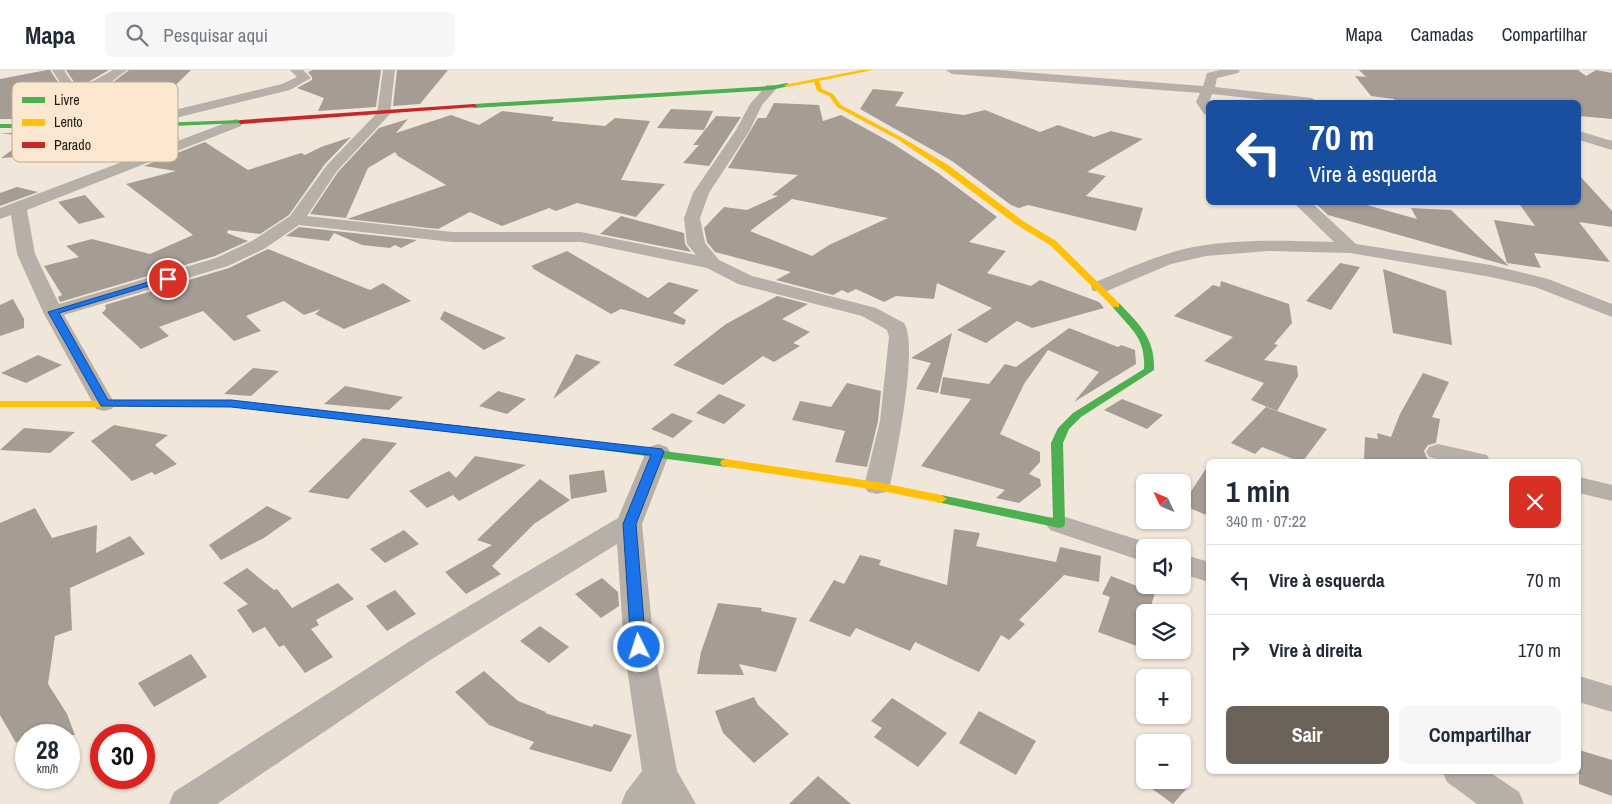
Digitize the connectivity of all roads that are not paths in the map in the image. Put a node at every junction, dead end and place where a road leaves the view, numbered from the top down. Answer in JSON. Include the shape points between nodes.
{"nodes":[{"id":1,"x":58,"y":70,"type":"edge"},
{"id":2,"x":122,"y":70,"type":"edge"},
{"id":3,"x":296,"y":70,"type":"edge"},
{"id":4,"x":389,"y":70,"type":"edge"},
{"id":5,"x":870,"y":70,"type":"edge"},
{"id":6,"x":952,"y":70,"type":"edge"},
{"id":7,"x":1234,"y":70,"type":"edge"},
{"id":8,"x":1210,"y":73,"type":"edge"},
{"id":9,"x":816,"y":80,"type":"junction"},
{"id":10,"x":64,"y":82,"type":"edge"},
{"id":11,"x":104,"y":82,"type":"edge"},
{"id":12,"x":771,"y":88,"type":"junction"},
{"id":13,"x":1208,"y":90,"type":"junction"},
{"id":14,"x":1295,"y":100,"type":"edge"},
{"id":15,"x":1206,"y":107,"type":"edge"},
{"id":16,"x":178,"y":113,"type":"edge"},
{"id":17,"x":384,"y":114,"type":"junction"},
{"id":18,"x":236,"y":123,"type":"junction"},
{"id":19,"x":178,"y":125,"type":"edge"},
{"id":20,"x":1581,"y":135,"type":"edge"},
{"id":21,"x":1581,"y":136,"type":"edge"},
{"id":22,"x":1612,"y":137,"type":"edge"},
{"id":23,"x":1612,"y":146,"type":"edge"},
{"id":24,"x":178,"y":147,"type":"edge"},
{"id":25,"x":140,"y":162,"type":"edge"},
{"id":26,"x":1304,"y":205,"type":"edge"},
{"id":27,"x":18,"y":207,"type":"junction"},
{"id":28,"x":0,"y":214,"type":"edge"},
{"id":29,"x":296,"y":220,"type":"junction"},
{"id":30,"x":1350,"y":248,"type":"junction"},
{"id":31,"x":713,"y":264,"type":"junction"},
{"id":32,"x":1100,"y":287,"type":"junction"},
{"id":33,"x":1612,"y":310,"type":"edge"},
{"id":34,"x":53,"y":312,"type":"junction"},
{"id":35,"x":0,"y":404,"type":"edge"},
{"id":36,"x":104,"y":404,"type":"junction"},
{"id":37,"x":658,"y":452,"type":"junction"},
{"id":38,"x":1438,"y":452,"type":"dead end"},
{"id":39,"x":1469,"y":459,"type":"edge"},
{"id":40,"x":1581,"y":485,"type":"edge"},
{"id":41,"x":878,"y":486,"type":"junction"},
{"id":42,"x":1612,"y":493,"type":"edge"},
{"id":43,"x":629,"y":524,"type":"junction"},
{"id":44,"x":1059,"y":524,"type":"junction"},
{"id":45,"x":1136,"y":549,"type":"edge"},
{"id":46,"x":1191,"y":567,"type":"edge"},
{"id":47,"x":1206,"y":571,"type":"edge"},
{"id":48,"x":1581,"y":690,"type":"edge"},
{"id":49,"x":1612,"y":699,"type":"edge"},
{"id":50,"x":1463,"y":774,"type":"edge"},
{"id":51,"x":660,"y":775,"type":"junction"},
{"id":52,"x":187,"y":804,"type":"edge"},
{"id":53,"x":639,"y":804,"type":"edge"},
{"id":54,"x":678,"y":804,"type":"edge"},
{"id":55,"x":1506,"y":804,"type":"edge"}],
"edges":[{"from":1,"to":10,"type":"street"},
{"from":2,"to":11,"type":"street"},
{"from":3,"to":16,"type":"street","via":[[306,78],[292,85]]},
{"from":4,"to":17,"type":"street"},
{"from":5,"to":9,"type":"street"},
{"from":6,"to":13,"type":"street"},
{"from":7,"to":8,"type":"street"},
{"from":8,"to":13,"type":"street"},
{"from":9,"to":12,"type":"street"},
{"from":9,"to":32,"type":"street","via":[[820,90],[832,96],[839,106],[930,158],[1053,243]]},
{"from":12,"to":17,"type":"street"},
{"from":12,"to":31,"type":"street","via":[[756,104],[744,130],[701,193],[692,218],[696,244]]},
{"from":13,"to":14,"type":"street"},
{"from":13,"to":15,"type":"street","via":[[1202,102]]},
{"from":17,"to":18,"type":"street"},
{"from":17,"to":29,"type":"street","via":[[332,168]]},
{"from":18,"to":19,"type":"street"},
{"from":18,"to":24,"type":"street"},
{"from":20,"to":22,"type":"street"},
{"from":21,"to":23,"type":"street"},
{"from":25,"to":27,"type":"street"},
{"from":26,"to":30,"type":"street"},
{"from":27,"to":28,"type":"street"},
{"from":27,"to":34,"type":"street","via":[[26,254]]},
{"from":29,"to":31,"type":"street","via":[[439,237],[509,240],[561,235],[581,237]]},
{"from":29,"to":34,"type":"street","via":[[258,245],[222,262]]},
{"from":30,"to":32,"type":"street","via":[[1219,248],[1184,255]]},
{"from":30,"to":33,"type":"street","via":[[1491,271],[1541,283]]},
{"from":31,"to":41,"type":"street","via":[[744,280],[869,312],[897,327],[899,338],[892,420]]},
{"from":32,"to":44,"type":"street","via":[[1142,333],[1151,354],[1149,370],[1077,415],[1064,428],[1057,443]]},
{"from":34,"to":36,"type":"street"},
{"from":35,"to":36,"type":"street"},
{"from":36,"to":37,"type":"street","via":[[231,404]]},
{"from":37,"to":41,"type":"street"},
{"from":37,"to":43,"type":"street"},
{"from":38,"to":39,"type":"street"},
{"from":40,"to":42,"type":"street"},
{"from":41,"to":44,"type":"street"},
{"from":43,"to":51,"type":"street","via":[[639,647]]},
{"from":43,"to":52,"type":"street","via":[[421,650]]},
{"from":44,"to":45,"type":"street"},
{"from":46,"to":47,"type":"street"},
{"from":48,"to":49,"type":"street"},
{"from":50,"to":55,"type":"street"},
{"from":51,"to":53,"type":"street"},
{"from":51,"to":54,"type":"street"}]}
